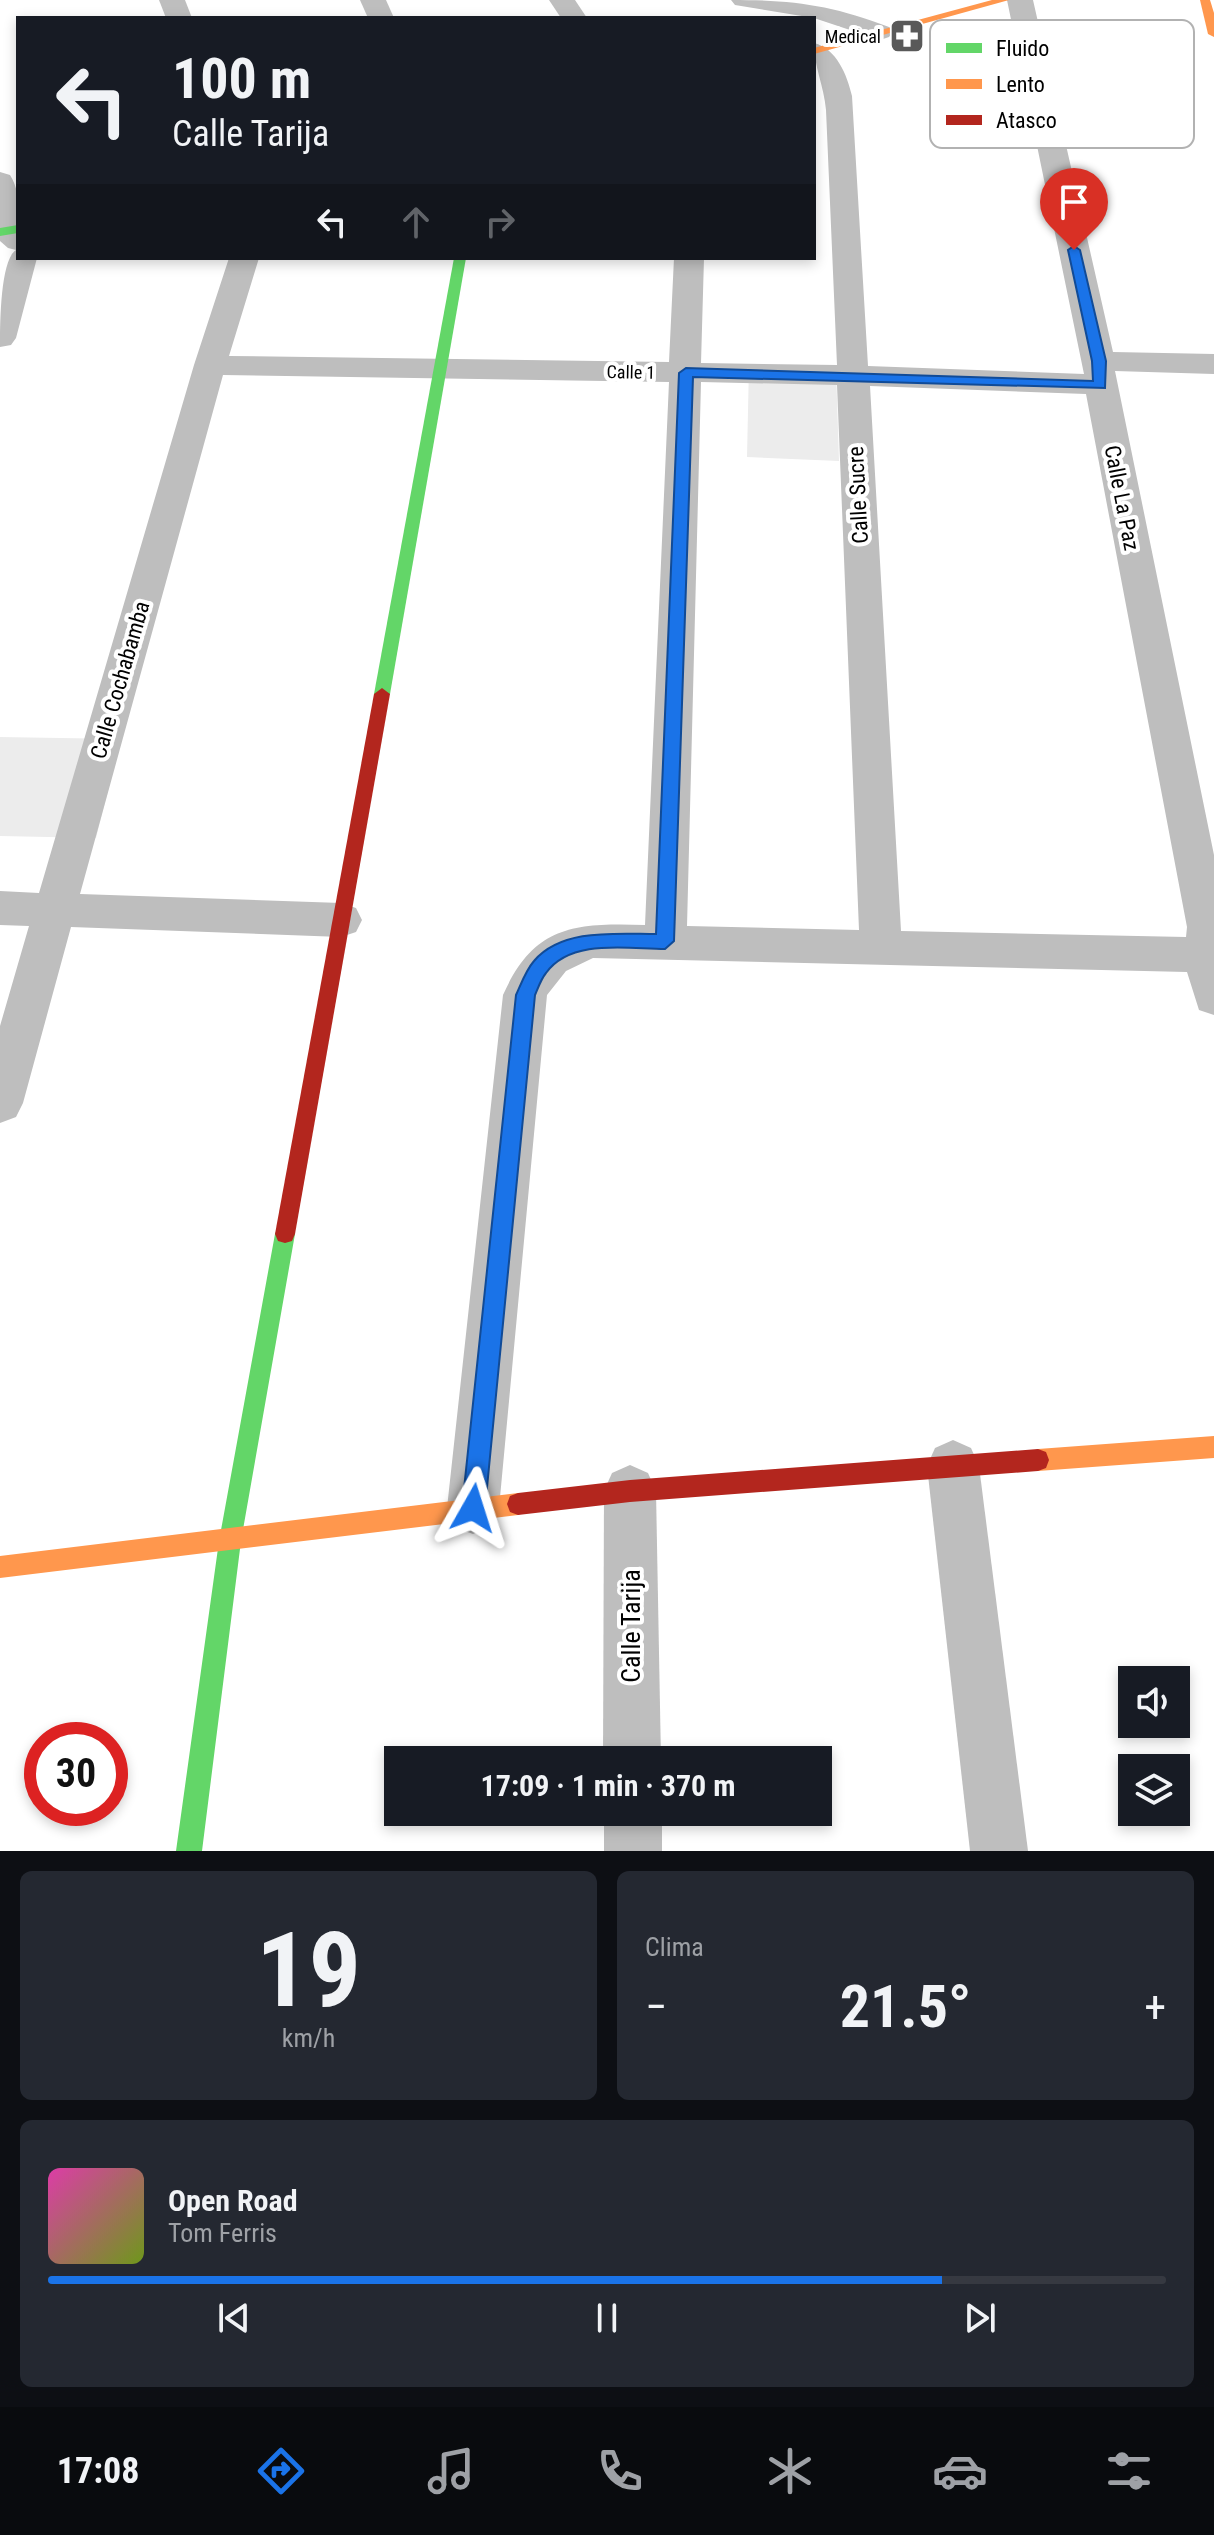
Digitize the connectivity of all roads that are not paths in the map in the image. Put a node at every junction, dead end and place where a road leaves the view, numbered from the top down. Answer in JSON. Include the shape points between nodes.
{"nodes":[{"id":1,"x":744,"y":0,"type":"edge"},
{"id":2,"x":1004,"y":0,"type":"edge"},
{"id":3,"x":1020,"y":0,"type":"edge"},
{"id":4,"x":1206,"y":0,"type":"edge"},
{"id":5,"x":1214,"y":1,"type":"edge"},
{"id":6,"x":1024,"y":20,"type":"edge"},
{"id":7,"x":880,"y":32,"type":"junction"},
{"id":8,"x":1214,"y":34,"type":"edge"},
{"id":9,"x":816,"y":50,"type":"edge"},
{"id":10,"x":816,"y":52,"type":"edge"},
{"id":11,"x":1052,"y":148,"type":"edge"},
{"id":12,"x":0,"y":181,"type":"edge"},
{"id":13,"x":11,"y":233,"type":"edge"},
{"id":14,"x":22,"y":260,"type":"edge"},
{"id":15,"x":243,"y":260,"type":"edge"},
{"id":16,"x":460,"y":260,"type":"edge"},
{"id":17,"x":689,"y":260,"type":"edge"},
{"id":18,"x":0,"y":338,"type":"edge"},
{"id":19,"x":1214,"y":364,"type":"edge"},
{"id":20,"x":210,"y":365,"type":"junction"},
{"id":21,"x":439,"y":369,"type":"junction"},
{"id":22,"x":686,"y":373,"type":"junction"},
{"id":23,"x":1100,"y":373,"type":"junction"},
{"id":24,"x":852,"y":375,"type":"junction"},
{"id":25,"x":0,"y":908,"type":"edge"},
{"id":26,"x":53,"y":910,"type":"junction"},
{"id":27,"x":341,"y":920,"type":"junction"},
{"id":28,"x":665,"y":941,"type":"junction"},
{"id":29,"x":881,"y":948,"type":"junction"},
{"id":30,"x":1205,"y":955,"type":"junction"},
{"id":31,"x":1214,"y":997,"type":"edge"},
{"id":32,"x":0,"y":1103,"type":"edge"},
{"id":33,"x":1214,"y":1447,"type":"edge"},
{"id":34,"x":953,"y":1466,"type":"junction"},
{"id":35,"x":630,"y":1491,"type":"junction"},
{"id":36,"x":473,"y":1508,"type":"junction"},
{"id":37,"x":230,"y":1541,"type":"junction"},
{"id":38,"x":0,"y":1567,"type":"edge"},
{"id":39,"x":632,"y":1746,"type":"edge"},
{"id":40,"x":633,"y":1826,"type":"edge"},
{"id":41,"x":189,"y":1851,"type":"edge"},
{"id":42,"x":633,"y":1851,"type":"edge"},
{"id":43,"x":999,"y":1851,"type":"edge"}],
"edges":[{"from":1,"to":7,"type":"street","via":[[837,16]]},
{"from":2,"to":7,"type":"street"},
{"from":3,"to":6,"type":"street","name":"Calle La Paz"},
{"from":4,"to":5,"type":"street"},
{"from":4,"to":8,"type":"street"},
{"from":7,"to":9,"type":"street"},
{"from":10,"to":24,"type":"street","name":"Calle Sucre","via":[[837,81]]},
{"from":11,"to":23,"type":"street","name":"Calle La Paz"},
{"from":12,"to":13,"type":"street"},
{"from":14,"to":18,"type":"street"},
{"from":15,"to":20,"type":"street","name":"Calle Cochabamba"},
{"from":16,"to":21,"type":"street"},
{"from":17,"to":22,"type":"street"},
{"from":19,"to":23,"type":"street","name":"Calle 1"},
{"from":20,"to":21,"type":"street","name":"Calle 1"},
{"from":20,"to":26,"type":"street","name":"Calle Cochabamba"},
{"from":21,"to":22,"type":"street","name":"Calle 1"},
{"from":21,"to":27,"type":"street"},
{"from":22,"to":24,"type":"street","name":"Calle 1"},
{"from":22,"to":28,"type":"street"},
{"from":23,"to":24,"type":"street","name":"Calle 1"},
{"from":23,"to":30,"type":"street","name":"Calle La Paz","via":[[1208,927]]},
{"from":24,"to":29,"type":"street","name":"Calle Sucre"},
{"from":25,"to":26,"type":"street"},
{"from":26,"to":27,"type":"street"},
{"from":26,"to":32,"type":"street","name":"Calle Cochabamba"},
{"from":27,"to":37,"type":"street"},
{"from":28,"to":29,"type":"street"},
{"from":28,"to":36,"type":"street","via":[[573,945],[541,965],[525,995]]},
{"from":29,"to":30,"type":"street"},
{"from":30,"to":31,"type":"street","name":"Calle La Paz"},
{"from":33,"to":34,"type":"street"},
{"from":34,"to":35,"type":"street"},
{"from":34,"to":43,"type":"street"},
{"from":35,"to":36,"type":"street"},
{"from":35,"to":39,"type":"street","name":"Calle Tarija"},
{"from":36,"to":37,"type":"street"},
{"from":37,"to":38,"type":"street"},
{"from":37,"to":41,"type":"street"},
{"from":40,"to":42,"type":"street"}]}
